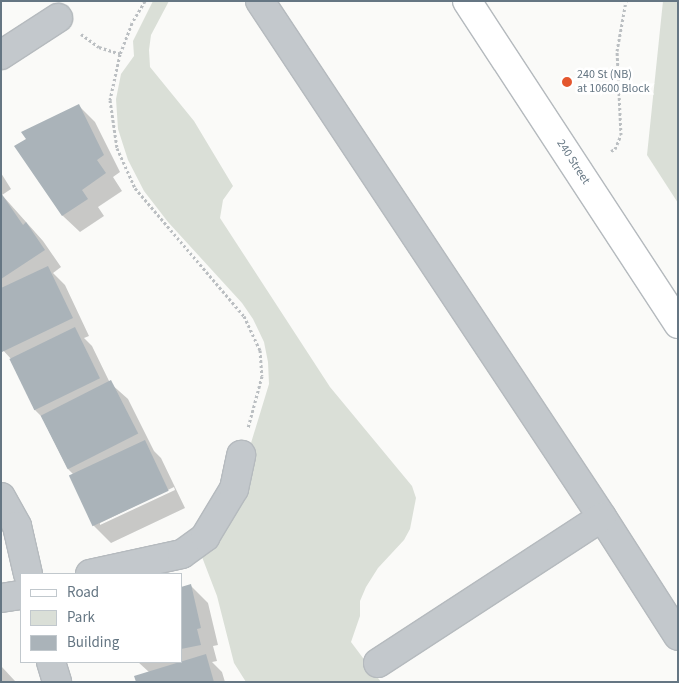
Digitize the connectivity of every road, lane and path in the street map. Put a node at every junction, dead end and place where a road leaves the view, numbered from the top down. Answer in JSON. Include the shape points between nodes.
{"nodes":[{"id":1,"x":145,"y":1,"type":"edge"},
{"id":2,"x":260,"y":1,"type":"edge"},
{"id":3,"x":466,"y":1,"type":"edge"},
{"id":4,"x":626,"y":1,"type":"edge"},
{"id":5,"x":58,"y":18,"type":"dead end"},
{"id":6,"x":99,"y":47,"type":"dead end"},
{"id":7,"x":120,"y":54,"type":"junction"},
{"id":8,"x":1,"y":55,"type":"edge"},
{"id":9,"x":611,"y":152,"type":"dead end"},
{"id":10,"x":678,"y":324,"type":"edge"},
{"id":11,"x":241,"y":455,"type":"joint"},
{"id":12,"x":1,"y":497,"type":"edge"},
{"id":13,"x":602,"y":517,"type":"junction"},
{"id":14,"x":28,"y":573,"type":"edge"},
{"id":15,"x":93,"y":573,"type":"edge"},
{"id":16,"x":20,"y":595,"type":"edge"},
{"id":17,"x":1,"y":598,"type":"edge"},
{"id":18,"x":678,"y":636,"type":"edge"},
{"id":19,"x":51,"y":663,"type":"edge"},
{"id":20,"x":378,"y":663,"type":"dead end"},
{"id":21,"x":57,"y":682,"type":"edge"}],
"edges":[{"from":1,"to":7,"type":"path"},
{"from":2,"to":13,"type":"street"},
{"from":3,"to":10,"type":"main road","name":"240 Street"},
{"from":4,"to":9,"type":"path","via":[[617,51],[622,135]]},
{"from":5,"to":8,"type":"street"},
{"from":6,"to":7,"type":"path"},
{"from":7,"to":11,"type":"path","via":[[110,100],[117,148],[135,188],[244,316],[260,350],[262,376]]},
{"from":11,"to":15,"type":"street","via":[[234,489],[204,537],[182,554]]},
{"from":12,"to":14,"type":"street","via":[[17,526]]},
{"from":13,"to":18,"type":"street"},
{"from":13,"to":20,"type":"street"},
{"from":16,"to":17,"type":"street"},
{"from":19,"to":21,"type":"street"}]}
